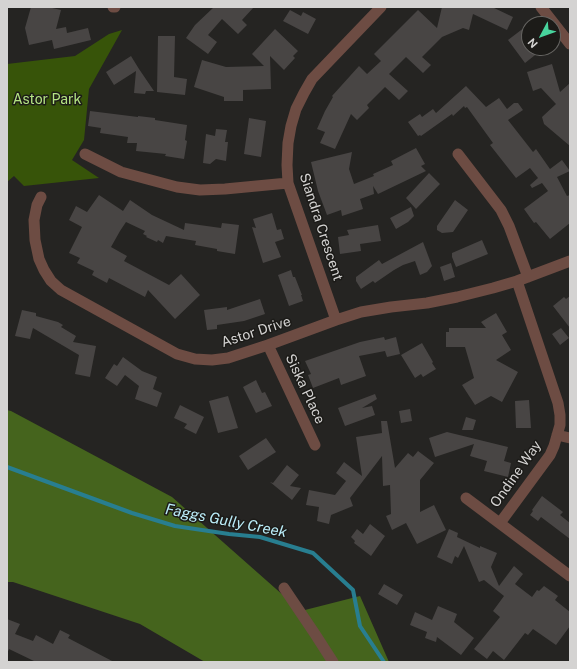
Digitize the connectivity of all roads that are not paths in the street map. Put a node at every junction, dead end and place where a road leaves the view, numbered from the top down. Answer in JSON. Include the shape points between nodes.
{"nodes":[{"id":1,"x":381,"y":7,"type":"edge"},
{"id":2,"x":541,"y":7,"type":"edge"},
{"id":3,"x":570,"y":44,"type":"edge"},
{"id":4,"x":85,"y":154,"type":"dead end"},
{"id":5,"x":458,"y":154,"type":"dead end"},
{"id":6,"x":288,"y":183,"type":"junction"},
{"id":7,"x":41,"y":197,"type":"dead end"},
{"id":8,"x":570,"y":261,"type":"edge"},
{"id":9,"x":523,"y":279,"type":"junction"},
{"id":10,"x":336,"y":320,"type":"junction"},
{"id":11,"x":268,"y":346,"type":"junction"},
{"id":12,"x":557,"y":435,"type":"junction"},
{"id":13,"x":570,"y":438,"type":"edge"},
{"id":14,"x":315,"y":445,"type":"dead end"},
{"id":15,"x":466,"y":498,"type":"dead end"},
{"id":16,"x":500,"y":523,"type":"junction"},
{"id":17,"x":570,"y":576,"type":"edge"},
{"id":18,"x":284,"y":588,"type":"dead end"},
{"id":19,"x":333,"y":662,"type":"edge"}],
"edges":[{"from":1,"to":6,"type":"street","name":"Siandra Crescent","via":[[312,80],[304,93],[291,126],[288,143]]},
{"from":2,"to":3,"type":"street"},
{"from":4,"to":6,"type":"street","via":[[121,172],[177,187],[200,190]]},
{"from":5,"to":9,"type":"street","name":"Ondine Way","via":[[501,210],[509,226]]},
{"from":6,"to":10,"type":"street","name":"Siandra Crescent"},
{"from":7,"to":11,"type":"street","name":"Astor Drive","via":[[34,220],[35,240],[44,270],[60,290],[177,354],[194,359],[228,358]]},
{"from":8,"to":9,"type":"street","name":"Astor Drive"},
{"from":9,"to":10,"type":"street","name":"Astor Drive","via":[[457,297],[361,312]]},
{"from":9,"to":12,"type":"street","name":"Ondine Way","via":[[558,403],[560,425]]},
{"from":10,"to":11,"type":"street","name":"Astor Drive"},
{"from":11,"to":14,"type":"street","name":"Siska Place"},
{"from":12,"to":13,"type":"street"},
{"from":12,"to":16,"type":"street","name":"Ondine Way","via":[[544,464]]},
{"from":15,"to":16,"type":"street"},
{"from":16,"to":17,"type":"street"},
{"from":18,"to":19,"type":"street"}]}
